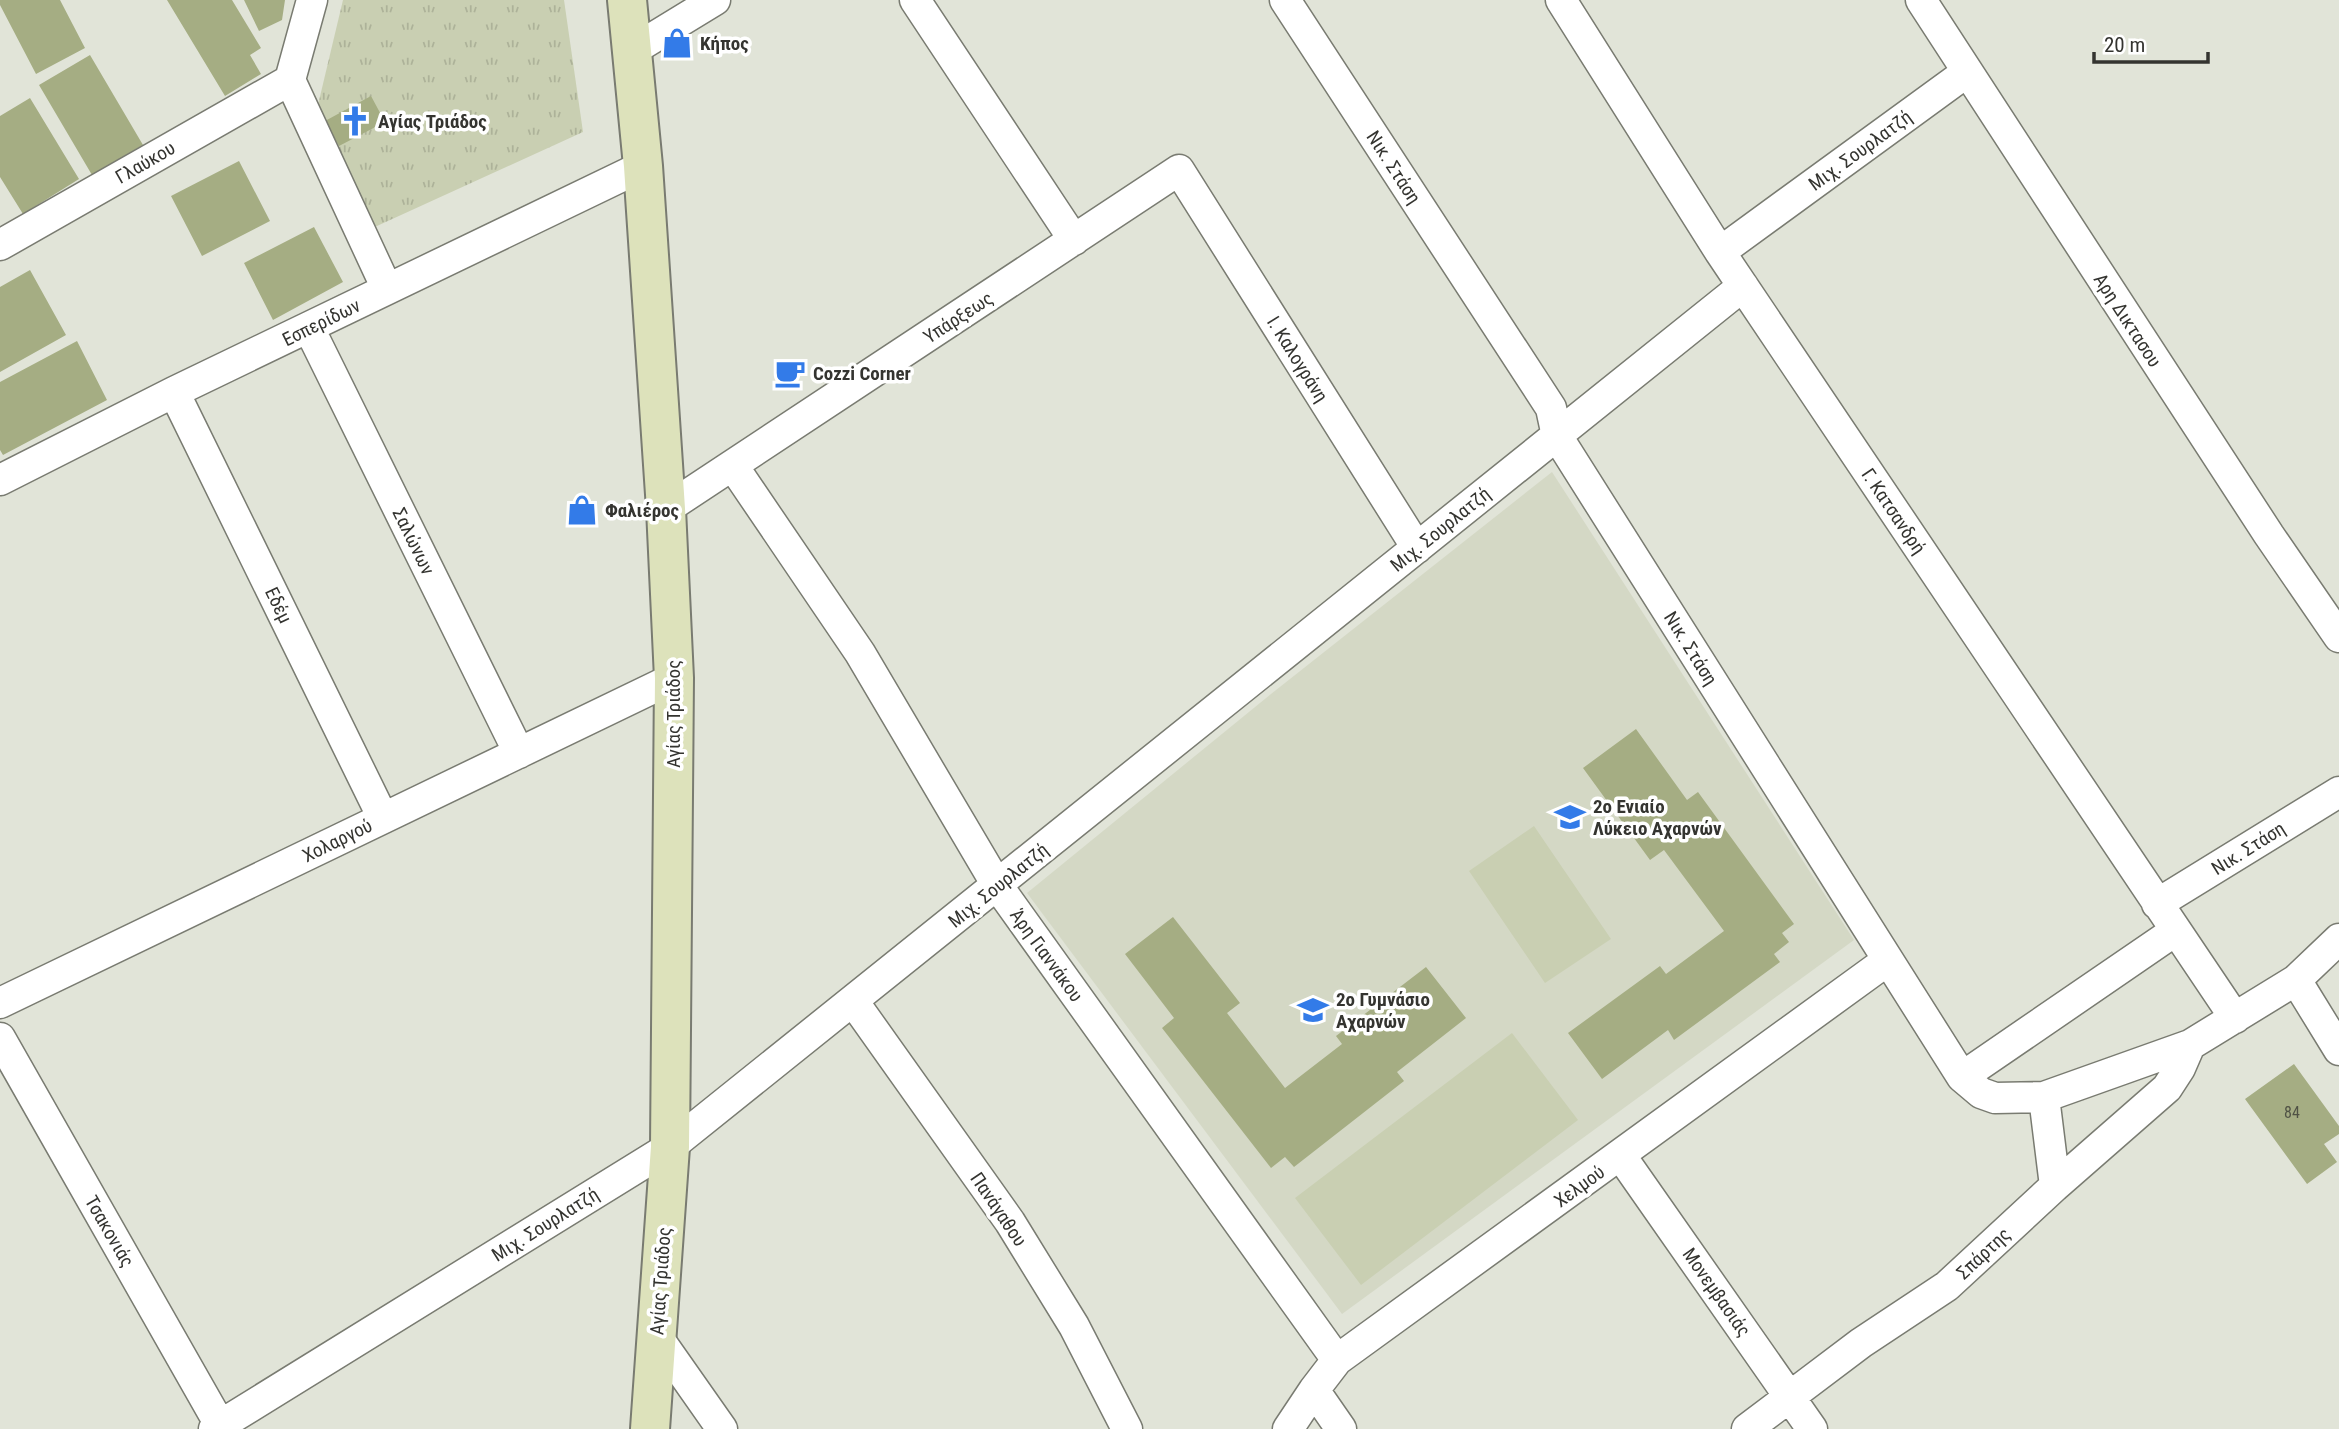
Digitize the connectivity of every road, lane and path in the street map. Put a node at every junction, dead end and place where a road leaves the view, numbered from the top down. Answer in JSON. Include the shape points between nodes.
{"nodes":[{"id":1,"x":312,"y":0,"type":"edge"},
{"id":2,"x":627,"y":0,"type":"edge"},
{"id":3,"x":715,"y":0,"type":"edge"},
{"id":4,"x":915,"y":0,"type":"edge"},
{"id":5,"x":1285,"y":0,"type":"edge"},
{"id":6,"x":1561,"y":0,"type":"edge"},
{"id":7,"x":1921,"y":0,"type":"edge"},
{"id":8,"x":633,"y":50,"type":"junction"},
{"id":9,"x":1967,"y":72,"type":"junction"},
{"id":10,"x":290,"y":80,"type":"junction"},
{"id":11,"x":643,"y":166,"type":"junction"},
{"id":12,"x":1180,"y":170,"type":"joint"},
{"id":13,"x":1074,"y":240,"type":"junction"},
{"id":14,"x":0,"y":245,"type":"edge"},
{"id":15,"x":1720,"y":252,"type":"junction"},
{"id":16,"x":1744,"y":286,"type":"junction"},
{"id":17,"x":387,"y":289,"type":"junction"},
{"id":18,"x":309,"y":328,"type":"junction"},
{"id":19,"x":174,"y":392,"type":"junction"},
{"id":20,"x":1557,"y":436,"type":"junction"},
{"id":21,"x":733,"y":466,"type":"junction"},
{"id":22,"x":0,"y":480,"type":"edge"},
{"id":23,"x":666,"y":509,"type":"junction"},
{"id":24,"x":1417,"y":548,"type":"junction"},
{"id":25,"x":2339,"y":637,"type":"edge"},
{"id":26,"x":674,"y":678,"type":"junction"},
{"id":27,"x":519,"y":753,"type":"junction"},
{"id":28,"x":2339,"y":792,"type":"edge"},
{"id":29,"x":383,"y":818,"type":"junction"},
{"id":30,"x":998,"y":885,"type":"junction"},
{"id":31,"x":2157,"y":904,"type":"junction"},
{"id":32,"x":2175,"y":931,"type":"junction"},
{"id":33,"x":2339,"y":939,"type":"edge"},
{"id":34,"x":1888,"y":960,"type":"junction"},
{"id":35,"x":2296,"y":980,"type":"junction"},
{"id":36,"x":853,"y":1001,"type":"junction"},
{"id":37,"x":0,"y":1003,"type":"edge"},
{"id":38,"x":2235,"y":1018,"type":"junction"},
{"id":39,"x":0,"y":1038,"type":"edge"},
{"id":40,"x":2190,"y":1045,"type":"junction"},
{"id":41,"x":2339,"y":1050,"type":"edge"},
{"id":42,"x":1962,"y":1077,"type":"junction"},
{"id":43,"x":2044,"y":1097,"type":"junction"},
{"id":44,"x":670,"y":1147,"type":"junction"},
{"id":45,"x":1621,"y":1156,"type":"junction"},
{"id":46,"x":2055,"y":1186,"type":"junction"},
{"id":47,"x":656,"y":1335,"type":"junction"},
{"id":48,"x":1337,"y":1360,"type":"junction"},
{"id":49,"x":1314,"y":1390,"type":"junction"},
{"id":50,"x":1790,"y":1397,"type":"junction"},
{"id":51,"x":217,"y":1427,"type":"edge"},
{"id":52,"x":650,"y":1429,"type":"edge"},
{"id":53,"x":722,"y":1429,"type":"edge"},
{"id":54,"x":1127,"y":1429,"type":"edge"},
{"id":55,"x":1288,"y":1429,"type":"edge"},
{"id":56,"x":1341,"y":1429,"type":"edge"},
{"id":57,"x":1747,"y":1429,"type":"edge"},
{"id":58,"x":1812,"y":1429,"type":"edge"}],
"edges":[{"from":1,"to":10,"type":"street"},
{"from":2,"to":8,"type":"street","name":"Αγίας Τριάδος"},
{"from":3,"to":8,"type":"street"},
{"from":4,"to":13,"type":"street"},
{"from":5,"to":20,"type":"street","name":"Νικ. Στάση","via":[[1551,408]]},
{"from":6,"to":15,"type":"street","name":"Γ. Κατσανδρή"},
{"from":7,"to":9,"type":"street","name":"Αρη Δικτασου"},
{"from":8,"to":11,"type":"street","name":"Αγίας Τριάδος"},
{"from":9,"to":15,"type":"street","name":"Μιχ. Σουρλατζή"},
{"from":9,"to":25,"type":"street","name":"Αρη Δικτασου"},
{"from":10,"to":14,"type":"street","name":"Γλαύκου"},
{"from":10,"to":17,"type":"street"},
{"from":11,"to":17,"type":"street","name":"Εσπερίδων"},
{"from":11,"to":23,"type":"street","name":"Αγίας Τριάδος"},
{"from":12,"to":13,"type":"street","name":"Υπάρξεως"},
{"from":12,"to":24,"type":"street","name":"Ι. Καλογράνη"},
{"from":13,"to":21,"type":"street","name":"Υπάρξεως"},
{"from":15,"to":16,"type":"street","name":"Γ. Κατσανδρή"},
{"from":16,"to":20,"type":"street","name":"Μιχ. Σουρλατζή"},
{"from":16,"to":31,"type":"street","name":"Γ. Κατσανδρή"},
{"from":17,"to":18,"type":"street","name":"Εσπερίδων"},
{"from":18,"to":19,"type":"street","name":"Εσπερίδων"},
{"from":18,"to":27,"type":"street","name":"Σαλώνων"},
{"from":19,"to":22,"type":"street","name":"Εσπερίδων"},
{"from":19,"to":29,"type":"street","name":"Εδέμ"},
{"from":20,"to":24,"type":"street","name":"Μιχ. Σουρλατζή"},
{"from":20,"to":34,"type":"street","name":"Νικ. Στάση"},
{"from":21,"to":23,"type":"street","name":"Υπάρξεως"},
{"from":21,"to":30,"type":"street","name":"Άρη Γιαννάκου","via":[[860,653]]},
{"from":23,"to":26,"type":"street","name":"Αγίας Τριάδος"},
{"from":24,"to":30,"type":"street","name":"Μιχ. Σουρλατζή"},
{"from":26,"to":27,"type":"street","name":"Χολαργού"},
{"from":26,"to":44,"type":"street","name":"Αγίας Τριάδος"},
{"from":27,"to":29,"type":"street","name":"Χολαργού"},
{"from":28,"to":31,"type":"street","name":"Νικ. Στάση"},
{"from":29,"to":37,"type":"street","name":"Χολαργού"},
{"from":30,"to":36,"type":"street","name":"Μιχ. Σουρλατζή"},
{"from":30,"to":48,"type":"street","name":"Άρη Γιαννάκου"},
{"from":31,"to":32,"type":"street","name":"Γ. Κατσανδρή"},
{"from":32,"to":38,"type":"street","name":"Γ. Κατσανδρή"},
{"from":32,"to":42,"type":"street"},
{"from":33,"to":35,"type":"street"},
{"from":34,"to":42,"type":"street","name":"Νικ. Στάση"},
{"from":34,"to":45,"type":"street","name":"Χελμού"},
{"from":35,"to":38,"type":"street"},
{"from":35,"to":41,"type":"street"},
{"from":36,"to":44,"type":"street","name":"Μιχ. Σουρλατζή"},
{"from":36,"to":54,"type":"street","name":"Πανάγαθου","via":[[1010,1223],[1074,1326]]},
{"from":38,"to":40,"type":"street"},
{"from":39,"to":51,"type":"street","name":"Τσακονιάς"},
{"from":40,"to":43,"type":"street"},
{"from":40,"to":46,"type":"street","name":"Σπάρτης","via":[[2167,1088]]},
{"from":42,"to":43,"type":"street","via":[[1995,1098]]},
{"from":43,"to":46,"type":"street"},
{"from":44,"to":47,"type":"street","name":"Αγίας Τριάδος"},
{"from":44,"to":51,"type":"street","name":"Μιχ. Σουρλατζή"},
{"from":45,"to":48,"type":"street","name":"Χελμού"},
{"from":45,"to":50,"type":"street","name":"Μονεμβασιάς"},
{"from":46,"to":50,"type":"street","name":"Σπάρτης","via":[[1947,1286]]},
{"from":47,"to":52,"type":"street","name":"Αγίας Τριάδος"},
{"from":47,"to":53,"type":"street"},
{"from":48,"to":49,"type":"street","name":"Χελμού"},
{"from":49,"to":55,"type":"street","name":"Χελμού"},
{"from":49,"to":56,"type":"street"},
{"from":50,"to":57,"type":"street","name":"Σπάρτης"},
{"from":50,"to":58,"type":"street","name":"Μονεμβασιάς"}]}
